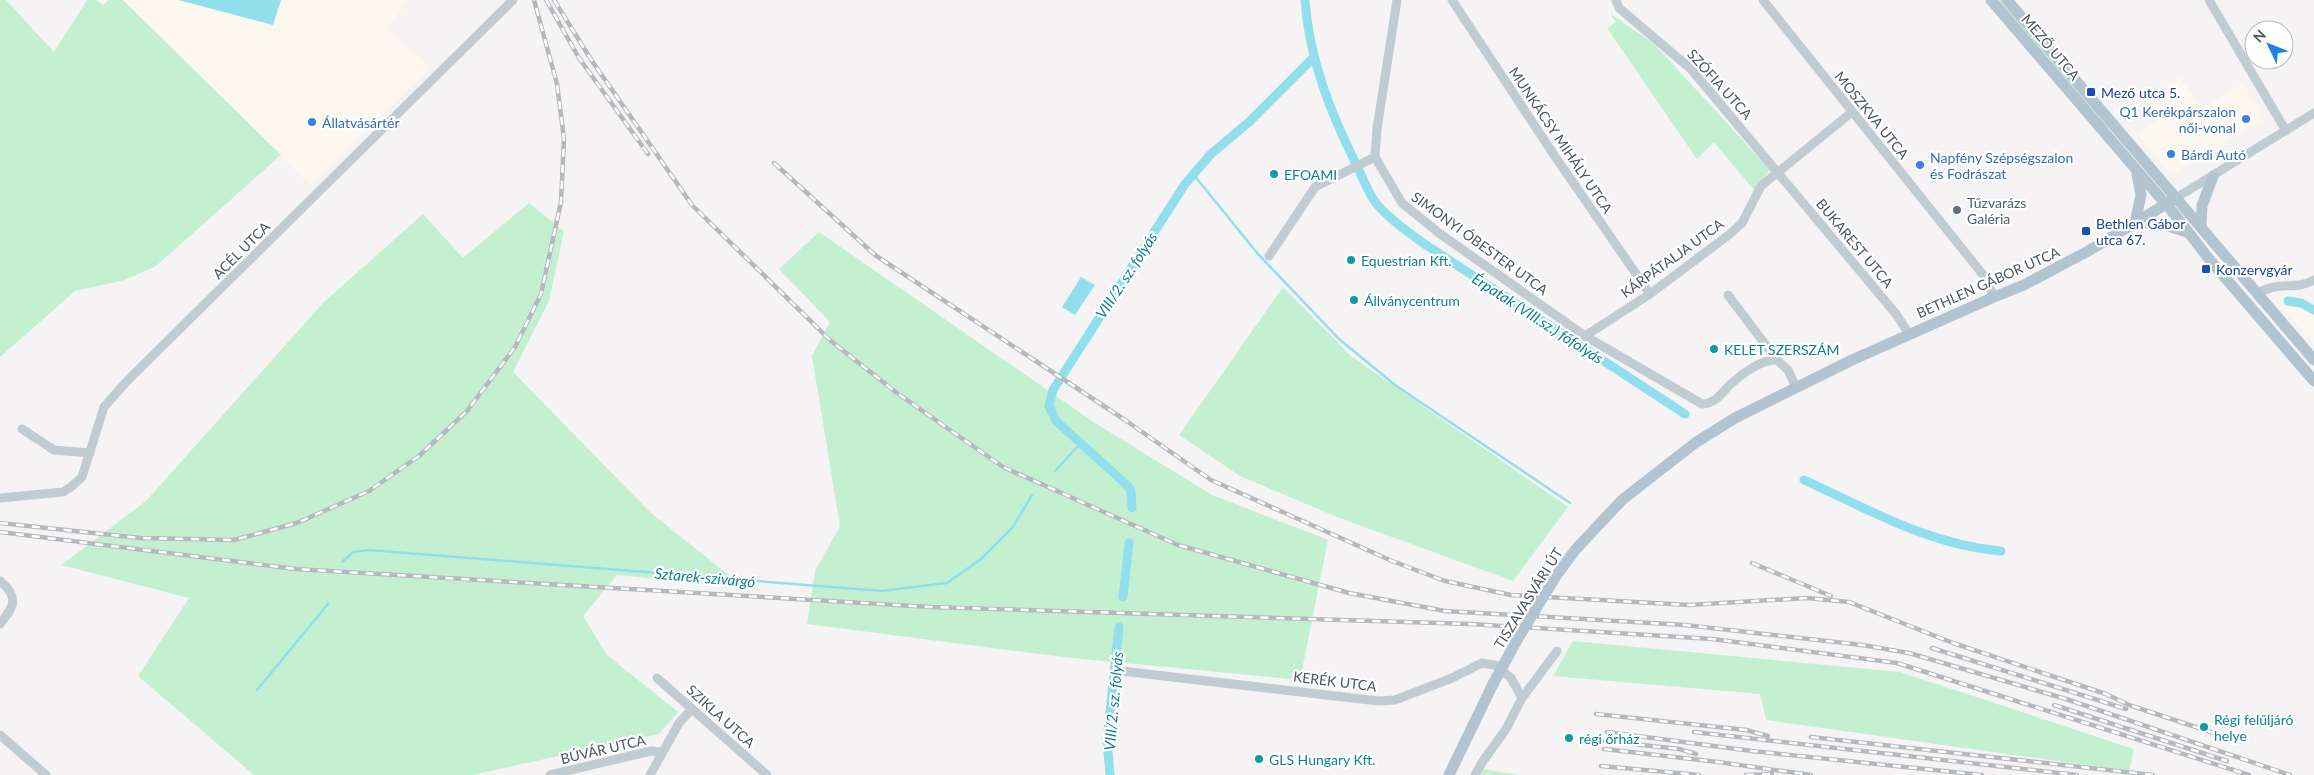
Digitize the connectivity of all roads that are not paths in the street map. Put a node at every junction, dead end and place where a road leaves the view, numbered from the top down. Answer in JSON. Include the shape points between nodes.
{"nodes":[{"id":1,"x":513,"y":0,"type":"edge"},
{"id":2,"x":1398,"y":0,"type":"edge"},
{"id":3,"x":1452,"y":0,"type":"edge"},
{"id":4,"x":1616,"y":0,"type":"edge"},
{"id":5,"x":1763,"y":0,"type":"edge"},
{"id":6,"x":1991,"y":0,"type":"edge"},
{"id":7,"x":2007,"y":0,"type":"edge"},
{"id":8,"x":2209,"y":0,"type":"edge"},
{"id":9,"x":1852,"y":112,"type":"junction"},
{"id":10,"x":2314,"y":113,"type":"edge"},
{"id":11,"x":2286,"y":131,"type":"junction"},
{"id":12,"x":1375,"y":157,"type":"junction"},
{"id":13,"x":1778,"y":171,"type":"junction"},
{"id":14,"x":2136,"y":171,"type":"junction"},
{"id":15,"x":2213,"y":176,"type":"junction"},
{"id":16,"x":2171,"y":201,"type":"junction"},
{"id":17,"x":2135,"y":224,"type":"junction"},
{"id":18,"x":2201,"y":226,"type":"junction"},
{"id":19,"x":2187,"y":232,"type":"junction"},
{"id":20,"x":1269,"y":256,"type":"dead end"},
{"id":21,"x":2312,"y":284,"type":"edge"},
{"id":22,"x":1650,"y":294,"type":"junction"},
{"id":23,"x":2257,"y":294,"type":"junction"},
{"id":24,"x":1728,"y":295,"type":"dead end"},
{"id":25,"x":1994,"y":296,"type":"junction"},
{"id":26,"x":1909,"y":334,"type":"junction"},
{"id":27,"x":1585,"y":336,"type":"junction"},
{"id":28,"x":1777,"y":360,"type":"junction"},
{"id":29,"x":2314,"y":360,"type":"edge"},
{"id":30,"x":2314,"y":381,"type":"edge"},
{"id":31,"x":1796,"y":387,"type":"junction"},
{"id":32,"x":1769,"y":400,"type":"joint"},
{"id":33,"x":22,"y":429,"type":"dead end"},
{"id":34,"x":90,"y":453,"type":"junction"},
{"id":35,"x":0,"y":498,"type":"edge"},
{"id":36,"x":0,"y":581,"type":"edge"},
{"id":37,"x":0,"y":624,"type":"edge"},
{"id":38,"x":1557,"y":651,"type":"dead end"},
{"id":39,"x":1121,"y":671,"type":"dead end"},
{"id":40,"x":658,"y":678,"type":"dead end"},
{"id":41,"x":1522,"y":698,"type":"junction"},
{"id":42,"x":692,"y":709,"type":"junction"},
{"id":43,"x":0,"y":735,"type":"edge"},
{"id":44,"x":662,"y":752,"type":"junction"},
{"id":45,"x":46,"y":775,"type":"edge"},
{"id":46,"x":550,"y":775,"type":"edge"},
{"id":47,"x":650,"y":775,"type":"edge"},
{"id":48,"x":767,"y":775,"type":"edge"},
{"id":49,"x":1449,"y":775,"type":"edge"},
{"id":50,"x":1475,"y":775,"type":"edge"}],
"edges":[{"from":1,"to":34,"type":"street","name":"ACÉL UTCA","via":[[125,384],[104,407]]},
{"from":2,"to":12,"type":"street"},
{"from":3,"to":22,"type":"street","name":"MUNKÁCSY MIHÁLY UTCA"},
{"from":4,"to":13,"type":"street","name":"SZÓFIA UTCA","via":[[1619,8],[1692,69]]},
{"from":5,"to":9,"type":"street","name":"MOSZKVA UTCA"},
{"from":6,"to":14,"type":"main road","name":"MEZŐ UTCA"},
{"from":7,"to":16,"type":"main road","name":"MEZŐ UTCA"},
{"from":8,"to":11,"type":"street"},
{"from":9,"to":13,"type":"street","name":"KÁRPÁTALJA UTCA"},
{"from":9,"to":25,"type":"street","name":"MOSZKVA UTCA","via":[[1984,276]]},
{"from":10,"to":11,"type":"street","name":"BETHLEN GÁBOR UTCA"},
{"from":11,"to":15,"type":"street","name":"BETHLEN GÁBOR UTCA"},
{"from":12,"to":20,"type":"street","via":[[1315,187]]},
{"from":12,"to":27,"type":"street","name":"SIMONYI ÓBESTER UTCA","via":[[1402,203],[1416,216]]},
{"from":13,"to":22,"type":"street","name":"KÁRPÁTALJA UTCA","via":[[1761,186],[1742,223]]},
{"from":13,"to":26,"type":"street","name":"BUKAREST UTCA"},
{"from":14,"to":16,"type":"main road","name":"MEZŐ UTCA"},
{"from":14,"to":17,"type":"main road","via":[[2140,195]]},
{"from":15,"to":16,"type":"street","name":"BETHLEN GÁBOR UTCA"},
{"from":15,"to":18,"type":"main road","via":[[2202,206]]},
{"from":16,"to":17,"type":"main road","name":"BETHLEN GÁBOR UTCA"},
{"from":16,"to":18,"type":"main road"},
{"from":16,"to":19,"type":"main road"},
{"from":17,"to":19,"type":"main road","via":[[2162,224]]},
{"from":17,"to":25,"type":"main road","name":"BETHLEN GÁBOR UTCA","via":[[2024,285]]},
{"from":18,"to":23,"type":"main road"},
{"from":19,"to":30,"type":"main road"},
{"from":21,"to":23,"type":"street","via":[[2268,286]]},
{"from":22,"to":27,"type":"street","name":"KÁRPÁTALJA UTCA"},
{"from":23,"to":29,"type":"main road"},
{"from":24,"to":28,"type":"street"},
{"from":25,"to":26,"type":"main road","name":"BETHLEN GÁBOR UTCA"},
{"from":26,"to":31,"type":"main road","name":"BETHLEN GÁBOR UTCA"},
{"from":27,"to":28,"type":"street","name":"SIMONYI ÓBESTER UTCA","via":[[1702,404],[1717,399],[1732,382],[1768,360]]},
{"from":28,"to":31,"type":"street","via":[[1788,370]]},
{"from":31,"to":32,"type":"main road","name":"BETHLEN GÁBOR UTCA"},
{"from":32,"to":49,"type":"main road","name":"TISZAVASVÁRI ÚT","bridge":true,"via":[[1695,444],[1655,473],[1598,524],[1556,576],[1517,640]]},
{"from":33,"to":34,"type":"street","via":[[54,450]]},
{"from":34,"to":35,"type":"street","name":"ACÉL UTCA","via":[[82,477],[64,492]]},
{"from":36,"to":37,"type":"street","via":[[14,599],[12,609]]},
{"from":38,"to":41,"type":"street"},
{"from":39,"to":41,"type":"street","name":"KERÉK UTCA","via":[[1378,701],[1395,700],[1482,663],[1495,665],[1511,678]]},
{"from":40,"to":42,"type":"street","name":"SZIKLA UTCA"},
{"from":41,"to":50,"type":"street"},
{"from":42,"to":44,"type":"street","name":"BÚVÁR UTCA","via":[[678,723]]},
{"from":42,"to":48,"type":"street","name":"SZIKLA UTCA"},
{"from":43,"to":45,"type":"street"},
{"from":44,"to":46,"type":"street","name":"BÚVÁR UTCA","via":[[651,751]]},
{"from":44,"to":47,"type":"street","name":"BÚVÁR UTCA"}]}
